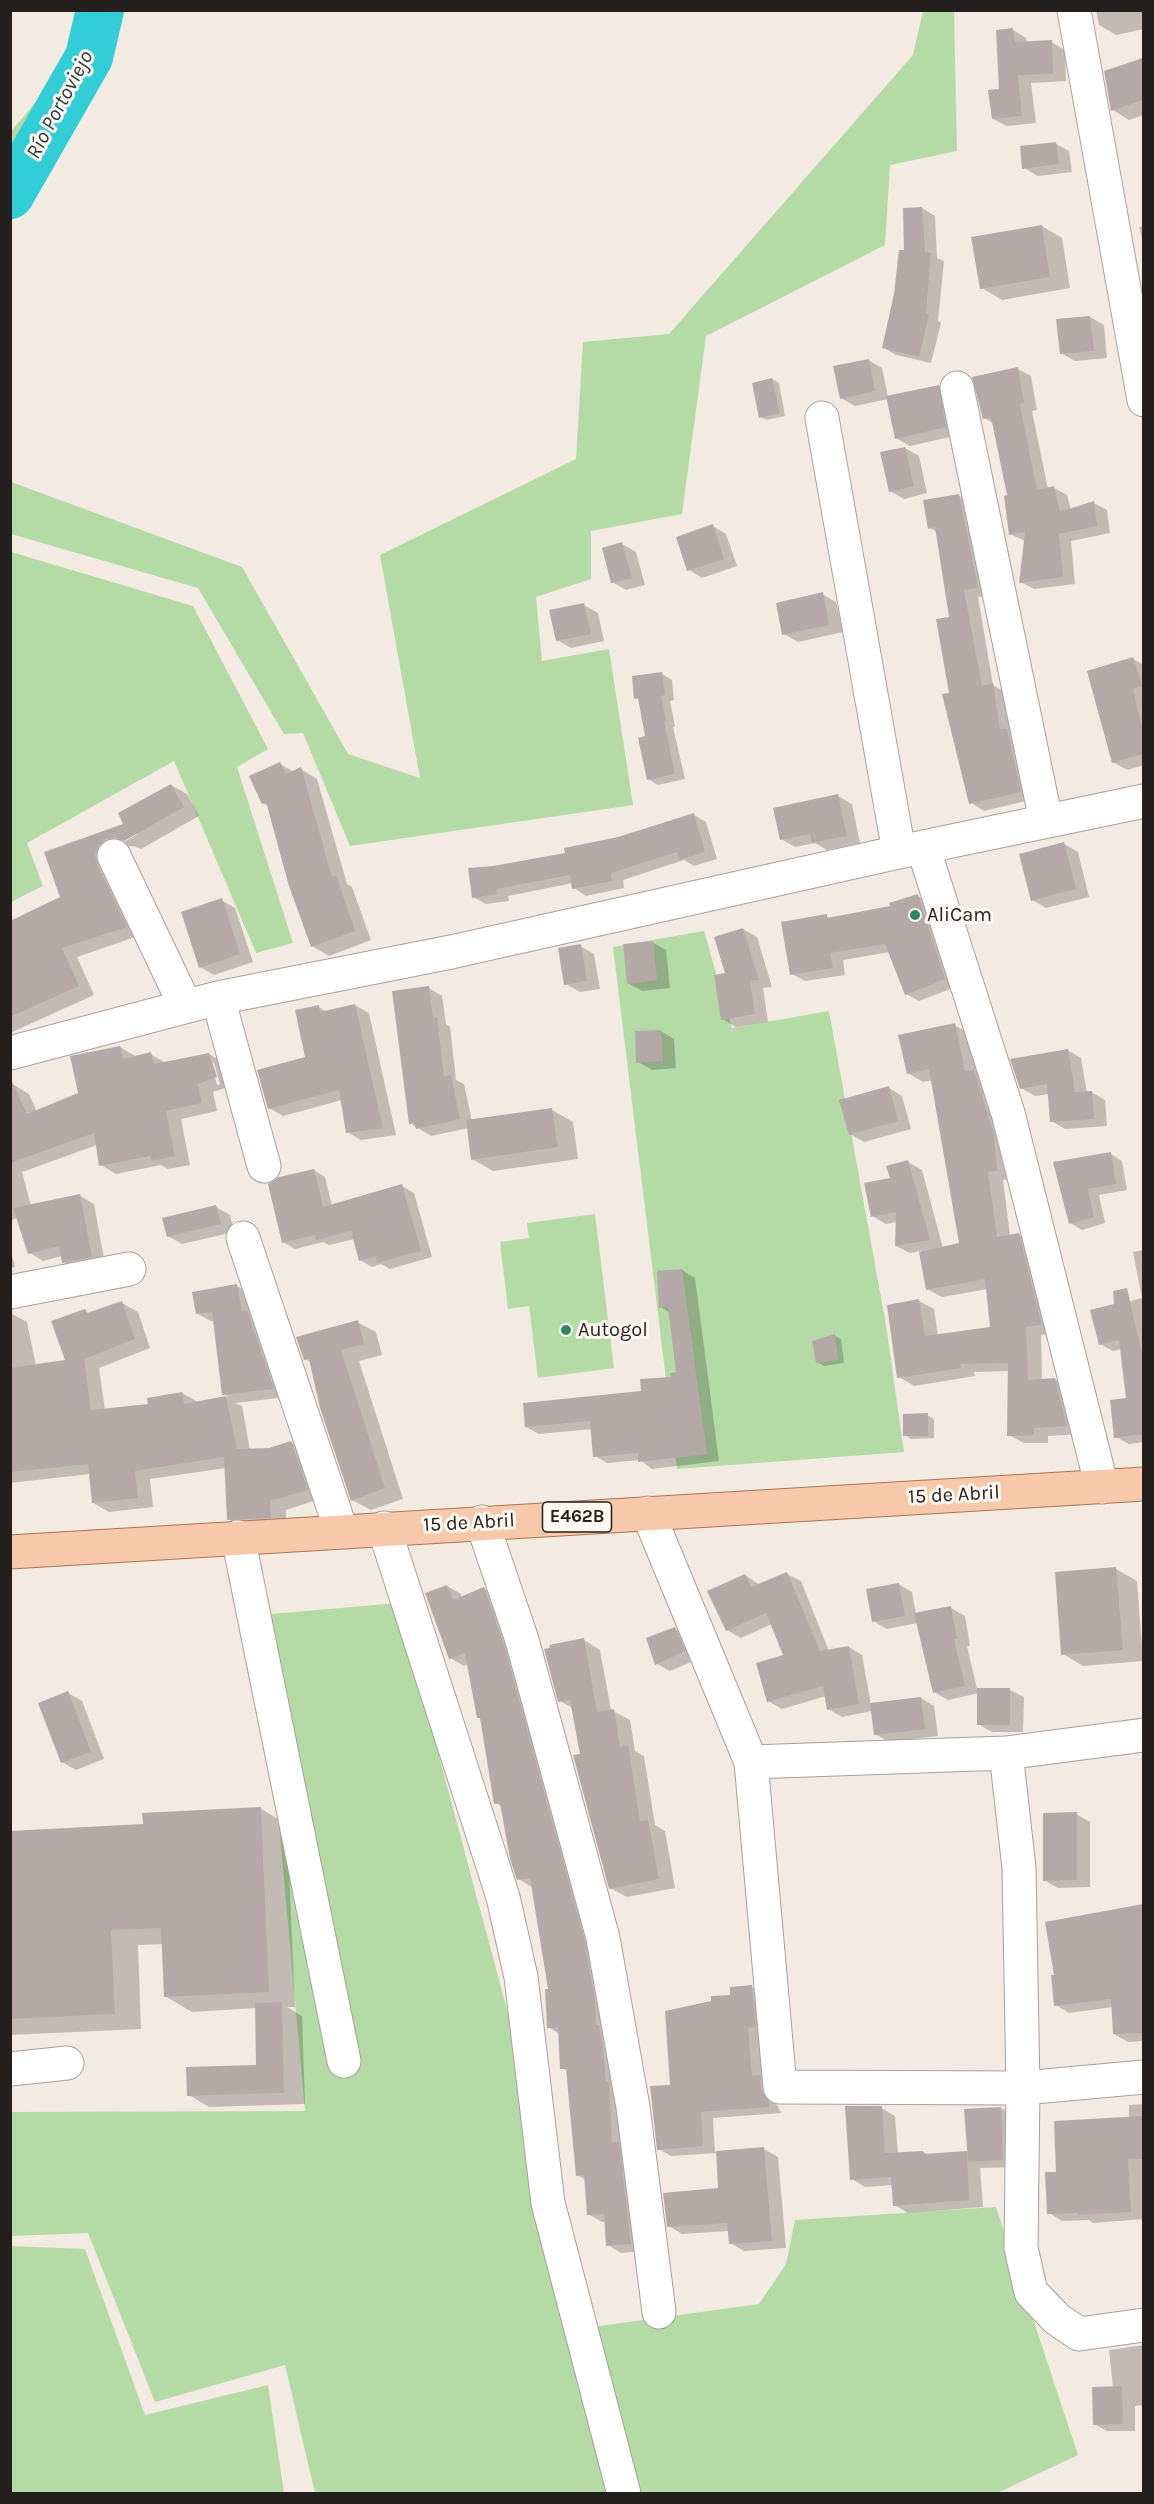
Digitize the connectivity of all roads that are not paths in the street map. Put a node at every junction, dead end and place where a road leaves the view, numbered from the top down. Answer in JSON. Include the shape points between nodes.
{"nodes":[{"id":1,"x":1074,"y":10,"type":"edge"},
{"id":2,"x":957,"y":388,"type":"dead end"},
{"id":3,"x":1143,"y":400,"type":"edge"},
{"id":4,"x":822,"y":418,"type":"dead end"},
{"id":5,"x":1143,"y":801,"type":"edge"},
{"id":6,"x":1046,"y":821,"type":"junction"},
{"id":7,"x":911,"y":849,"type":"junction"},
{"id":8,"x":114,"y":856,"type":"dead end"},
{"id":9,"x":218,"y":998,"type":"junction"},
{"id":10,"x":185,"y":1005,"type":"junction"},
{"id":11,"x":10,"y":1053,"type":"edge"},
{"id":12,"x":264,"y":1166,"type":"dead end"},
{"id":13,"x":243,"y":1238,"type":"dead end"},
{"id":14,"x":129,"y":1269,"type":"dead end"},
{"id":15,"x":10,"y":1292,"type":"edge"},
{"id":16,"x":1143,"y":1484,"type":"edge"},
{"id":17,"x":1102,"y":1486,"type":"junction"},
{"id":18,"x":648,"y":1513,"type":"junction"},
{"id":19,"x":482,"y":1522,"type":"junction"},
{"id":20,"x":384,"y":1528,"type":"junction"},
{"id":21,"x":341,"y":1530,"type":"junction"},
{"id":22,"x":238,"y":1537,"type":"junction"},
{"id":23,"x":10,"y":1552,"type":"edge"},
{"id":24,"x":1143,"y":1735,"type":"edge"},
{"id":25,"x":1006,"y":1753,"type":"junction"},
{"id":26,"x":751,"y":1762,"type":"junction"},
{"id":27,"x":344,"y":2061,"type":"dead end"},
{"id":28,"x":67,"y":2063,"type":"dead end"},
{"id":29,"x":10,"y":2069,"type":"edge"},
{"id":30,"x":1143,"y":2077,"type":"edge"},
{"id":31,"x":1023,"y":2088,"type":"junction"},
{"id":32,"x":658,"y":2312,"type":"dead end"},
{"id":33,"x":1143,"y":2325,"type":"edge"},
{"id":34,"x":624,"y":2493,"type":"edge"}],
"edges":[{"from":1,"to":3,"type":"street"},
{"from":2,"to":6,"type":"street"},
{"from":4,"to":7,"type":"street"},
{"from":5,"to":6,"type":"street"},
{"from":6,"to":7,"type":"street"},
{"from":7,"to":9,"type":"street","via":[[451,952]]},
{"from":7,"to":17,"type":"street","via":[[1008,1113]]},
{"from":8,"to":10,"type":"street"},
{"from":9,"to":10,"type":"street"},
{"from":9,"to":12,"type":"street"},
{"from":10,"to":11,"type":"street"},
{"from":13,"to":21,"type":"street"},
{"from":14,"to":15,"type":"street"},
{"from":16,"to":17,"type":"main road","name":"15 de Abril","number":"E462B"},
{"from":17,"to":18,"type":"main road","name":"15 de Abril","number":"E462B"},
{"from":18,"to":19,"type":"main road","name":"15 de Abril","number":"E462B"},
{"from":18,"to":26,"type":"street"},
{"from":19,"to":20,"type":"main road","name":"15 de Abril","number":"E462B"},
{"from":19,"to":32,"type":"street","via":[[522,1640],[603,1938],[633,2107]]},
{"from":20,"to":21,"type":"main road","name":"15 de Abril","number":"E462B"},
{"from":20,"to":34,"type":"street","via":[[503,1897],[521,1977],[548,2204]]},
{"from":21,"to":22,"type":"main road","name":"15 de Abril","number":"E462B"},
{"from":22,"to":23,"type":"main road","name":"15 de Abril","number":"E462B"},
{"from":22,"to":27,"type":"street"},
{"from":24,"to":25,"type":"street"},
{"from":25,"to":26,"type":"street"},
{"from":25,"to":31,"type":"street","via":[[1019,1868]]},
{"from":26,"to":31,"type":"street","via":[[780,2087]]},
{"from":28,"to":29,"type":"street"},
{"from":30,"to":31,"type":"street"},
{"from":31,"to":33,"type":"street","via":[[1021,2248],[1031,2292],[1057,2319],[1079,2334]]}]}
